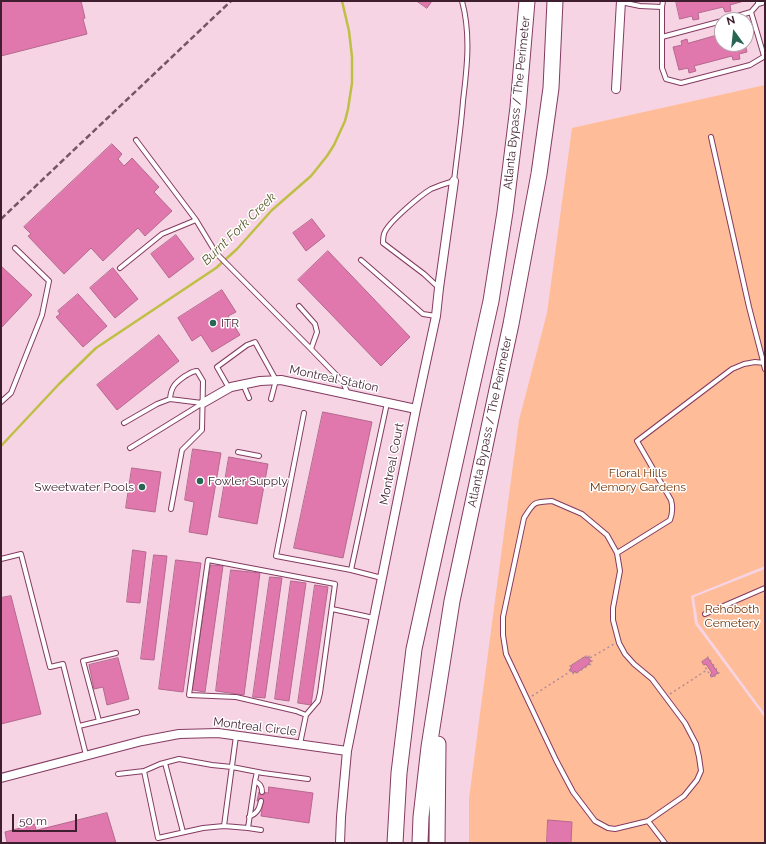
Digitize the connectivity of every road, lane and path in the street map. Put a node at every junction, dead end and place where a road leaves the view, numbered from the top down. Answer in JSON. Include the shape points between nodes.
{"nodes":[{"id":1,"x":462,"y":1,"type":"edge"},
{"id":2,"x":527,"y":1,"type":"edge"},
{"id":3,"x":555,"y":1,"type":"edge"},
{"id":4,"x":621,"y":1,"type":"edge"},
{"id":5,"x":663,"y":1,"type":"edge"},
{"id":6,"x":765,"y":2,"type":"edge"},
{"id":7,"x":758,"y":3,"type":"edge"},
{"id":8,"x":662,"y":7,"type":"junction"},
{"id":9,"x":752,"y":12,"type":"edge"},
{"id":10,"x":754,"y":19,"type":"edge"},
{"id":11,"x":714,"y":23,"type":"edge"},
{"id":12,"x":662,"y":37,"type":"junction"},
{"id":13,"x":764,"y":56,"type":"edge"},
{"id":14,"x":616,"y":89,"type":"dead end"},
{"id":15,"x":711,"y":137,"type":"dead end"},
{"id":16,"x":136,"y":140,"type":"dead end"},
{"id":17,"x":454,"y":181,"type":"junction"},
{"id":18,"x":196,"y":220,"type":"junction"},
{"id":19,"x":15,"y":248,"type":"dead end"},
{"id":20,"x":361,"y":260,"type":"dead end"},
{"id":21,"x":120,"y":268,"type":"dead end"},
{"id":22,"x":439,"y":288,"type":"junction"},
{"id":23,"x":299,"y":306,"type":"dead end"},
{"id":24,"x":436,"y":316,"type":"junction"},
{"id":25,"x":311,"y":349,"type":"junction"},
{"id":26,"x":764,"y":363,"type":"edge"},
{"id":27,"x":765,"y":369,"type":"edge"},
{"id":28,"x":276,"y":380,"type":"junction"},
{"id":29,"x":243,"y":384,"type":"junction"},
{"id":30,"x":229,"y":388,"type":"junction"},
{"id":31,"x":348,"y":394,"type":"junction"},
{"id":32,"x":248,"y":398,"type":"dead end"},
{"id":33,"x":271,"y":399,"type":"dead end"},
{"id":34,"x":170,"y":400,"type":"junction"},
{"id":35,"x":1,"y":402,"type":"edge"},
{"id":36,"x":387,"y":402,"type":"junction"},
{"id":37,"x":203,"y":403,"type":"junction"},
{"id":38,"x":416,"y":409,"type":"junction"},
{"id":39,"x":304,"y":413,"type":"dead end"},
{"id":40,"x":124,"y":423,"type":"dead end"},
{"id":41,"x":130,"y":448,"type":"dead end"},
{"id":42,"x":238,"y":452,"type":"dead end"},
{"id":43,"x":259,"y":456,"type":"dead end"},
{"id":44,"x":171,"y":509,"type":"dead end"},
{"id":45,"x":617,"y":553,"type":"junction"},
{"id":46,"x":1,"y":559,"type":"edge"},
{"id":47,"x":351,"y":570,"type":"junction"},
{"id":48,"x":382,"y":578,"type":"junction"},
{"id":49,"x":765,"y":588,"type":"edge"},
{"id":50,"x":765,"y":594,"type":"edge"},
{"id":51,"x":332,"y":609,"type":"junction"},
{"id":52,"x":705,"y":614,"type":"dead end"},
{"id":53,"x":374,"y":618,"type":"junction"},
{"id":54,"x":619,"y":641,"type":"junction"},
{"id":55,"x":116,"y":652,"type":"dead end"},
{"id":56,"x":590,"y":658,"type":"junction"},
{"id":57,"x":707,"y":670,"type":"junction"},
{"id":58,"x":571,"y":671,"type":"junction"},
{"id":59,"x":438,"y":694,"type":"junction"},
{"id":60,"x":666,"y":697,"type":"junction"},
{"id":61,"x":527,"y":699,"type":"junction"},
{"id":62,"x":137,"y":712,"type":"dead end"},
{"id":63,"x":306,"y":715,"type":"junction"},
{"id":64,"x":99,"y":721,"type":"junction"},
{"id":65,"x":79,"y":726,"type":"junction"},
{"id":66,"x":236,"y":736,"type":"junction"},
{"id":67,"x":300,"y":745,"type":"junction"},
{"id":68,"x":347,"y":751,"type":"junction"},
{"id":69,"x":86,"y":756,"type":"junction"},
{"id":70,"x":164,"y":763,"type":"junction"},
{"id":71,"x":232,"y":767,"type":"junction"},
{"id":72,"x":144,"y":771,"type":"junction"},
{"id":73,"x":258,"y":772,"type":"junction"},
{"id":74,"x":118,"y":774,"type":"dead end"},
{"id":75,"x":1,"y":778,"type":"edge"},
{"id":76,"x":308,"y":779,"type":"dead end"},
{"id":77,"x":255,"y":781,"type":"junction"},
{"id":78,"x":262,"y":792,"type":"dead end"},
{"id":79,"x":260,"y":801,"type":"dead end"},
{"id":80,"x":249,"y":817,"type":"junction"},
{"id":81,"x":648,"y":821,"type":"junction"},
{"id":82,"x":224,"y":826,"type":"junction"},
{"id":83,"x":248,"y":828,"type":"junction"},
{"id":84,"x":261,"y":830,"type":"dead end"},
{"id":85,"x":183,"y":832,"type":"junction"},
{"id":86,"x":340,"y":843,"type":"edge"},
{"id":87,"x":395,"y":843,"type":"edge"},
{"id":88,"x":420,"y":843,"type":"edge"},
{"id":89,"x":437,"y":843,"type":"edge"},
{"id":90,"x":665,"y":843,"type":"edge"}],
"edges":[{"from":1,"to":17,"type":"lane","via":[[466,14],[468,45]]},
{"from":2,"to":87,"type":"highway","name":"Atlanta Bypass / The Perimeter","via":[[518,107],[491,301],[414,649],[399,773]]},
{"from":3,"to":59,"type":"highway","name":"Atlanta Bypass / The Perimeter","via":[[551,88],[539,174],[511,324],[452,601]]},
{"from":4,"to":8,"type":"lane","via":[[640,6]]},
{"from":4,"to":14,"type":"street"},
{"from":5,"to":8,"type":"lane"},
{"from":6,"to":7,"type":"lane"},
{"from":7,"to":9,"type":"lane"},
{"from":8,"to":12,"type":"lane"},
{"from":10,"to":13,"type":"lane"},
{"from":11,"to":12,"type":"lane"},
{"from":12,"to":13,"type":"lane","via":[[662,68],[666,80],[681,83],[750,65]]},
{"from":15,"to":26,"type":"lane"},
{"from":16,"to":18,"type":"lane"},
{"from":17,"to":22,"type":"street","name":"Montreal Court"},
{"from":17,"to":22,"type":"lane","via":[[430,190],[394,220],[384,233],[383,243]]},
{"from":18,"to":21,"type":"lane","via":[[162,234]]},
{"from":18,"to":25,"type":"lane","via":[[218,255]]},
{"from":19,"to":35,"type":"lane","via":[[49,281],[42,315],[11,393]]},
{"from":20,"to":24,"type":"lane","via":[[423,314]]},
{"from":22,"to":24,"type":"street","name":"Montreal Court"},
{"from":23,"to":25,"type":"lane","via":[[315,324],[317,332]]},
{"from":24,"to":38,"type":"street","name":"Montreal Court"},
{"from":25,"to":31,"type":"lane","via":[[342,382]]},
{"from":26,"to":27,"type":"lane"},
{"from":26,"to":45,"type":"lane","via":[[744,364],[732,369],[637,441],[671,500],[673,513],[670,520]]},
{"from":28,"to":29,"type":"street","name":"Montreal Station"},
{"from":28,"to":30,"type":"lane","via":[[254,342],[217,367]]},
{"from":28,"to":31,"type":"street","name":"Montreal Station"},
{"from":28,"to":33,"type":"lane"},
{"from":29,"to":30,"type":"street","name":"Montreal Station"},
{"from":29,"to":32,"type":"lane"},
{"from":30,"to":37,"type":"street","name":"Montreal Station"},
{"from":31,"to":36,"type":"street","name":"Montreal Station"},
{"from":34,"to":37,"type":"lane"},
{"from":34,"to":37,"type":"lane","via":[[176,382],[196,371],[203,381]]},
{"from":34,"to":40,"type":"lane","via":[[157,404]]},
{"from":36,"to":38,"type":"street","name":"Montreal Station"},
{"from":36,"to":47,"type":"lane"},
{"from":37,"to":41,"type":"lane"},
{"from":37,"to":44,"type":"lane","via":[[202,430],[182,450]]},
{"from":38,"to":48,"type":"street","name":"Montreal Court"},
{"from":39,"to":47,"type":"lane","via":[[276,556]]},
{"from":42,"to":43,"type":"lane"},
{"from":45,"to":54,"type":"lane","via":[[620,571],[613,620]]},
{"from":45,"to":61,"type":"lane","via":[[607,535],[582,514],[552,501],[537,502],[531,506],[524,518],[504,617],[506,654]]},
{"from":46,"to":65,"type":"lane","via":[[22,554],[50,667],[63,664]]},
{"from":47,"to":48,"type":"lane"},
{"from":48,"to":53,"type":"street","name":"Montreal Court"},
{"from":49,"to":50,"type":"lane"},
{"from":49,"to":52,"type":"lane"},
{"from":51,"to":53,"type":"lane"},
{"from":51,"to":63,"type":"lane","via":[[318,701]]},
{"from":51,"to":63,"type":"lane","via":[[335,584],[208,560],[189,695],[236,697]]},
{"from":53,"to":68,"type":"street","name":"Montreal Court"},
{"from":54,"to":56,"type":"path"},
{"from":54,"to":60,"type":"lane","via":[[625,654],[652,679]]},
{"from":55,"to":64,"type":"lane","via":[[83,661]]},
{"from":56,"to":58,"type":"path","via":[[588,655],[570,666]]},
{"from":56,"to":58,"type":"path","via":[[590,664],[575,674]]},
{"from":57,"to":57,"type":"path","via":[[702,662],[708,657],[719,673],[712,678]]},
{"from":57,"to":60,"type":"path"},
{"from":58,"to":61,"type":"path"},
{"from":59,"to":88,"type":"highway","name":"Atlanta Bypass / The Perimeter","via":[[429,747]]},
{"from":59,"to":89,"type":"highway"},
{"from":60,"to":81,"type":"lane","via":[[686,723],[696,744],[701,771],[684,796]]},
{"from":61,"to":81,"type":"lane","via":[[573,792],[595,822],[615,829]]},
{"from":62,"to":64,"type":"lane"},
{"from":63,"to":67,"type":"lane"},
{"from":64,"to":65,"type":"lane"},
{"from":65,"to":69,"type":"lane"},
{"from":66,"to":67,"type":"street","name":"Montreal Circle"},
{"from":66,"to":69,"type":"street","name":"Montreal Circle","via":[[218,733],[179,734]]},
{"from":66,"to":71,"type":"lane"},
{"from":67,"to":68,"type":"street","name":"Montreal Circle"},
{"from":68,"to":86,"type":"street"},
{"from":69,"to":75,"type":"street","name":"Montreal Circle"},
{"from":70,"to":71,"type":"lane","via":[[180,759]]},
{"from":70,"to":72,"type":"lane"},
{"from":70,"to":85,"type":"lane"},
{"from":71,"to":73,"type":"lane"},
{"from":71,"to":82,"type":"lane"},
{"from":72,"to":74,"type":"lane"},
{"from":72,"to":85,"type":"lane","via":[[158,838]]},
{"from":73,"to":76,"type":"lane"},
{"from":73,"to":77,"type":"lane"},
{"from":77,"to":78,"type":"lane","via":[[261,785]]},
{"from":77,"to":80,"type":"lane"},
{"from":79,"to":80,"type":"lane","via":[[255,814]]},
{"from":80,"to":83,"type":"lane"},
{"from":81,"to":90,"type":"lane"},
{"from":82,"to":83,"type":"lane"},
{"from":82,"to":85,"type":"lane"},
{"from":83,"to":84,"type":"lane"}]}
